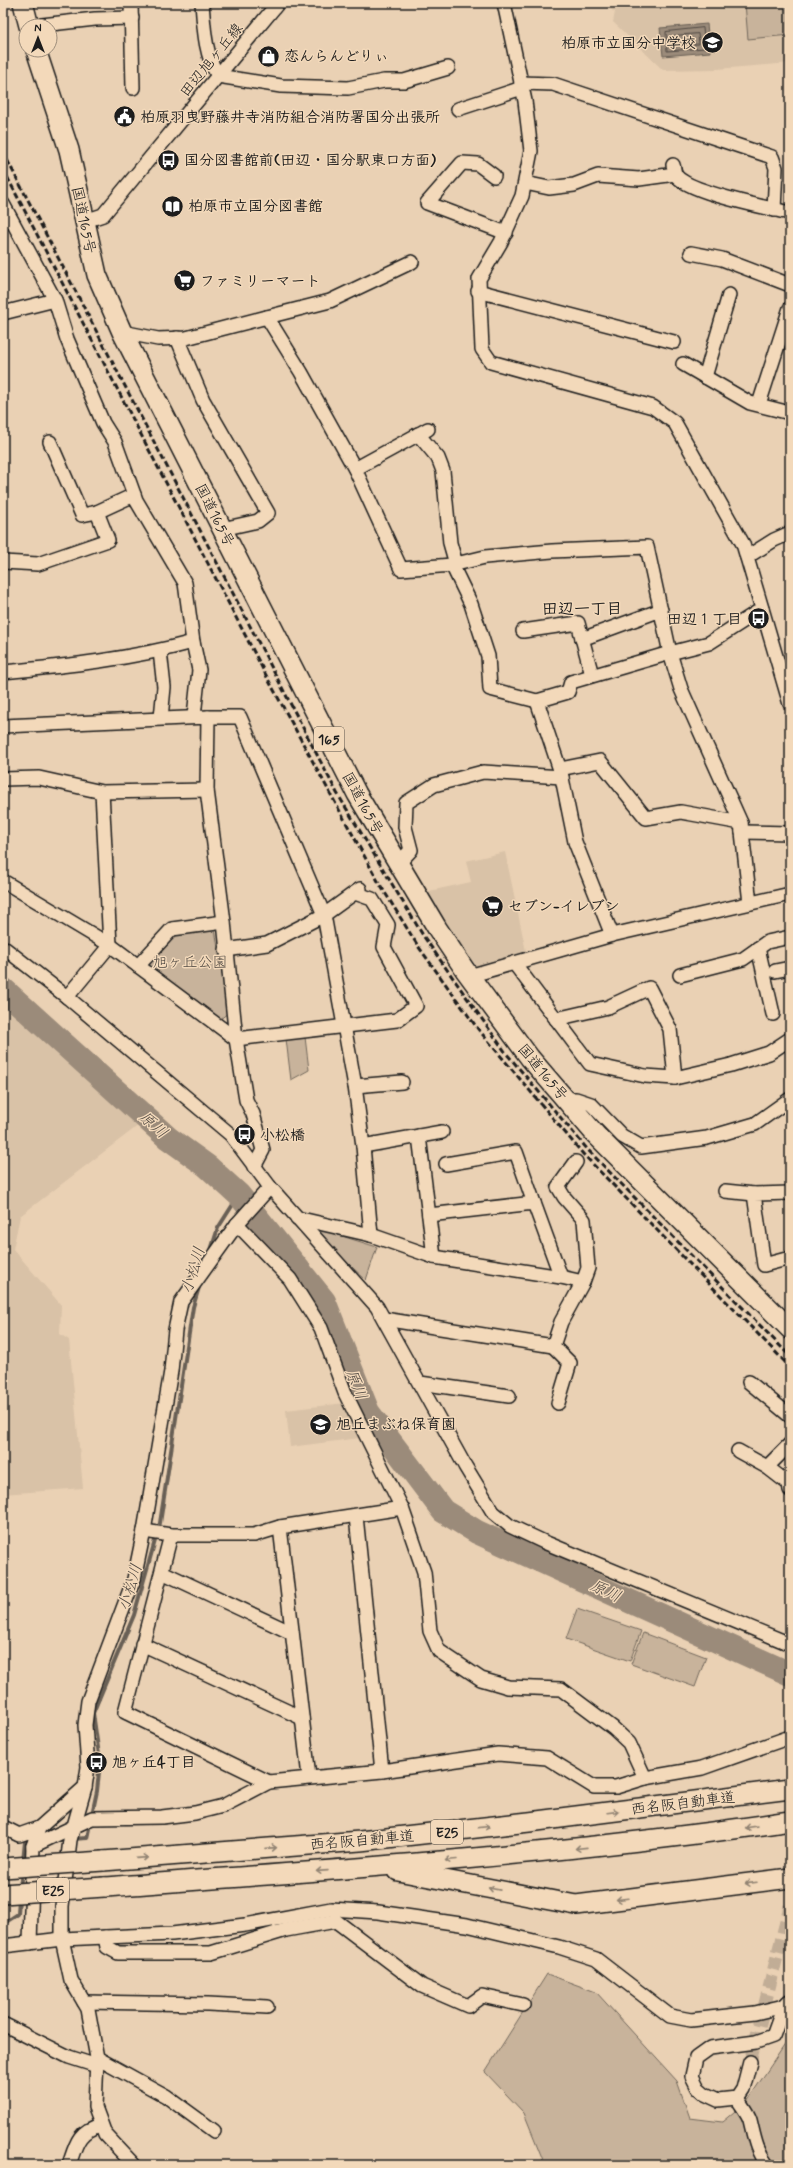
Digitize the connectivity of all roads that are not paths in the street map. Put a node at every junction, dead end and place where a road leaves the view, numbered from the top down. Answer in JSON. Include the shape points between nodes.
{"nodes":[{"id":1,"x":23,"y":3,"type":"edge"},
{"id":2,"x":131,"y":3,"type":"edge"},
{"id":3,"x":202,"y":3,"type":"edge"},
{"id":4,"x":278,"y":3,"type":"edge"},
{"id":5,"x":504,"y":3,"type":"edge"},
{"id":6,"x":27,"y":18,"type":"edge"},
{"id":7,"x":132,"y":18,"type":"junction"},
{"id":8,"x":58,"y":23,"type":"edge"},
{"id":9,"x":39,"y":58,"type":"edge"},
{"id":10,"x":448,"y":68,"type":"dead end"},
{"id":11,"x":218,"y":76,"type":"junction"},
{"id":12,"x":522,"y":86,"type":"junction"},
{"id":13,"x":133,"y":88,"type":"dead end"},
{"id":14,"x":458,"y":109,"type":"dead end"},
{"id":15,"x":494,"y":176,"type":"dead end"},
{"id":16,"x":525,"y":182,"type":"junction"},
{"id":17,"x":3,"y":204,"type":"edge"},
{"id":18,"x":774,"y":210,"type":"junction"},
{"id":19,"x":790,"y":213,"type":"edge"},
{"id":20,"x":85,"y":221,"type":"junction"},
{"id":21,"x":506,"y":233,"type":"junction"},
{"id":22,"x":691,"y":253,"type":"dead end"},
{"id":23,"x":412,"y":262,"type":"dead end"},
{"id":24,"x":790,"y":286,"type":"edge"},
{"id":25,"x":478,"y":291,"type":"junction"},
{"id":26,"x":729,"y":295,"type":"dead end"},
{"id":27,"x":55,"y":300,"type":"junction"},
{"id":28,"x":790,"y":308,"type":"edge"},
{"id":29,"x":3,"y":313,"type":"edge"},
{"id":30,"x":267,"y":317,"type":"junction"},
{"id":31,"x":122,"y":332,"type":"junction"},
{"id":32,"x":178,"y":338,"type":"junction"},
{"id":33,"x":674,"y":342,"type":"dead end"},
{"id":34,"x":683,"y":364,"type":"dead end"},
{"id":35,"x":705,"y":377,"type":"junction"},
{"id":36,"x":759,"y":404,"type":"junction"},
{"id":37,"x":790,"y":413,"type":"edge"},
{"id":38,"x":50,"y":442,"type":"dead end"},
{"id":39,"x":355,"y":469,"type":"junction"},
{"id":40,"x":134,"y":495,"type":"junction"},
{"id":41,"x":96,"y":512,"type":"junction"},
{"id":42,"x":222,"y":529,"type":"junction"},
{"id":43,"x":790,"y":533,"type":"edge"},
{"id":44,"x":747,"y":557,"type":"junction"},
{"id":45,"x":3,"y":562,"type":"edge"},
{"id":46,"x":454,"y":564,"type":"junction"},
{"id":47,"x":762,"y":609,"type":"junction"},
{"id":48,"x":661,"y":610,"type":"junction"},
{"id":49,"x":523,"y":631,"type":"dead end"},
{"id":50,"x":582,"y":639,"type":"junction"},
{"id":51,"x":193,"y":642,"type":"junction"},
{"id":52,"x":160,"y":651,"type":"junction"},
{"id":53,"x":670,"y":653,"type":"junction"},
{"id":54,"x":3,"y":672,"type":"edge"},
{"id":55,"x":592,"y":675,"type":"junction"},
{"id":56,"x":538,"y":702,"type":"junction"},
{"id":57,"x":790,"y":704,"type":"edge"},
{"id":58,"x":194,"y":716,"type":"junction"},
{"id":59,"x":208,"y":717,"type":"junction"},
{"id":60,"x":161,"y":718,"type":"junction"},
{"id":61,"x":3,"y":726,"type":"edge"},
{"id":62,"x":561,"y":773,"type":"junction"},
{"id":63,"x":3,"y":779,"type":"edge"},
{"id":64,"x":207,"y":790,"type":"junction"},
{"id":65,"x":102,"y":792,"type":"junction"},
{"id":66,"x":741,"y":827,"type":"junction"},
{"id":67,"x":790,"y":833,"type":"edge"},
{"id":68,"x":399,"y":863,"type":"junction"},
{"id":69,"x":3,"y":881,"type":"edge"},
{"id":70,"x":790,"y":894,"type":"edge"},
{"id":71,"x":750,"y":903,"type":"junction"},
{"id":72,"x":324,"y":915,"type":"junction"},
{"id":73,"x":224,"y":922,"type":"junction"},
{"id":74,"x":612,"y":935,"type":"junction"},
{"id":75,"x":790,"y":937,"type":"edge"},
{"id":76,"x":110,"y":945,"type":"junction"},
{"id":77,"x":3,"y":947,"type":"edge"},
{"id":78,"x":758,"y":948,"type":"junction"},
{"id":79,"x":226,"y":950,"type":"junction"},
{"id":80,"x":514,"y":963,"type":"junction"},
{"id":81,"x":138,"y":966,"type":"junction"},
{"id":82,"x":790,"y":968,"type":"edge"},
{"id":83,"x":775,"y":971,"type":"dead end"},
{"id":84,"x":680,"y":975,"type":"dead end"},
{"id":85,"x":469,"y":976,"type":"junction"},
{"id":86,"x":67,"y":997,"type":"junction"},
{"id":87,"x":773,"y":1014,"type":"dead end"},
{"id":88,"x":556,"y":1019,"type":"junction"},
{"id":89,"x":345,"y":1027,"type":"junction"},
{"id":90,"x":236,"y":1039,"type":"junction"},
{"id":91,"x":790,"y":1039,"type":"edge"},
{"id":92,"x":675,"y":1078,"type":"junction"},
{"id":93,"x":402,"y":1082,"type":"dead end"},
{"id":94,"x":355,"y":1086,"type":"junction"},
{"id":95,"x":565,"y":1099,"type":"junction"},
{"id":96,"x":790,"y":1099,"type":"edge"},
{"id":97,"x":442,"y":1132,"type":"dead end"},
{"id":98,"x":419,"y":1136,"type":"junction"},
{"id":99,"x":363,"y":1146,"type":"junction"},
{"id":100,"x":576,"y":1162,"type":"dead end"},
{"id":101,"x":446,"y":1164,"type":"dead end"},
{"id":102,"x":254,"y":1167,"type":"junction"},
{"id":103,"x":266,"y":1191,"type":"junction"},
{"id":104,"x":725,"y":1191,"type":"dead end"},
{"id":105,"x":790,"y":1193,"type":"edge"},
{"id":106,"x":754,"y":1194,"type":"junction"},
{"id":107,"x":534,"y":1203,"type":"junction"},
{"id":108,"x":429,"y":1215,"type":"junction"},
{"id":109,"x":297,"y":1218,"type":"junction"},
{"id":110,"x":239,"y":1221,"type":"junction"},
{"id":111,"x":371,"y":1235,"type":"junction"},
{"id":112,"x":434,"y":1258,"type":"junction"},
{"id":113,"x":790,"y":1258,"type":"edge"},
{"id":114,"x":560,"y":1277,"type":"junction"},
{"id":115,"x":583,"y":1282,"type":"junction"},
{"id":116,"x":384,"y":1319,"type":"junction"},
{"id":117,"x":787,"y":1321,"type":"edge"},
{"id":118,"x":553,"y":1346,"type":"junction"},
{"id":119,"x":420,"y":1382,"type":"junction"},
{"id":120,"x":749,"y":1382,"type":"dead end"},
{"id":121,"x":509,"y":1396,"type":"dead end"},
{"id":122,"x":558,"y":1403,"type":"dead end"},
{"id":123,"x":790,"y":1416,"type":"edge"},
{"id":124,"x":790,"y":1444,"type":"edge"},
{"id":125,"x":738,"y":1451,"type":"dead end"},
{"id":126,"x":767,"y":1467,"type":"junction"},
{"id":127,"x":790,"y":1490,"type":"edge"},
{"id":128,"x":402,"y":1508,"type":"junction"},
{"id":129,"x":356,"y":1516,"type":"junction"},
{"id":130,"x":280,"y":1528,"type":"junction"},
{"id":131,"x":144,"y":1531,"type":"junction"},
{"id":132,"x":171,"y":1535,"type":"junction"},
{"id":133,"x":162,"y":1572,"type":"junction"},
{"id":134,"x":292,"y":1633,"type":"junction"},
{"id":135,"x":142,"y":1644,"type":"junction"},
{"id":136,"x":790,"y":1644,"type":"edge"},
{"id":137,"x":302,"y":1718,"type":"junction"},
{"id":138,"x":790,"y":1737,"type":"edge"},
{"id":139,"x":382,"y":1770,"type":"junction"},
{"id":140,"x":309,"y":1777,"type":"junction"},
{"id":141,"x":645,"y":1778,"type":"junction"},
{"id":142,"x":270,"y":1782,"type":"junction"},
{"id":143,"x":85,"y":1787,"type":"junction"},
{"id":144,"x":790,"y":1789,"type":"edge"},
{"id":145,"x":790,"y":1821,"type":"edge"},
{"id":146,"x":3,"y":1827,"type":"edge"},
{"id":147,"x":74,"y":1827,"type":"junction"},
{"id":148,"x":39,"y":1828,"type":"junction"},
{"id":149,"x":33,"y":1846,"type":"junction"},
{"id":150,"x":376,"y":1867,"type":"junction"},
{"id":151,"x":3,"y":1868,"type":"edge"},
{"id":152,"x":790,"y":1878,"type":"edge"},
{"id":153,"x":3,"y":1894,"type":"edge"},
{"id":154,"x":105,"y":1937,"type":"junction"},
{"id":155,"x":62,"y":1939,"type":"junction"},
{"id":156,"x":30,"y":1943,"type":"junction"},
{"id":157,"x":3,"y":1946,"type":"edge"},
{"id":158,"x":84,"y":2002,"type":"junction"},
{"id":159,"x":787,"y":2003,"type":"edge"},
{"id":160,"x":524,"y":2004,"type":"dead end"},
{"id":161,"x":268,"y":2007,"type":"dead end"},
{"id":162,"x":3,"y":2024,"type":"edge"},
{"id":163,"x":97,"y":2062,"type":"junction"},
{"id":164,"x":750,"y":2062,"type":"tunnel mouth"},
{"id":165,"x":737,"y":2098,"type":"junction"},
{"id":166,"x":101,"y":2125,"type":"junction"},
{"id":167,"x":214,"y":2131,"type":"dead end"},
{"id":168,"x":69,"y":2165,"type":"edge"},
{"id":169,"x":134,"y":2165,"type":"edge"},
{"id":170,"x":767,"y":2165,"type":"edge"}],
"edges":[{"from":1,"to":6,"type":"highway"},
{"from":2,"to":7,"type":"street"},
{"from":3,"to":11,"type":"street","via":[[204,35],[212,67]]},
{"from":4,"to":11,"type":"street","name":"田辺旭ヶ丘線"},
{"from":5,"to":12,"type":"street"},
{"from":7,"to":8,"type":"street"},
{"from":7,"to":13,"type":"street"},
{"from":9,"to":20,"type":"highway","name":"国道165号","number":"165","via":[[69,150]]},
{"from":10,"to":11,"type":"street","via":[[404,81],[384,81],[348,88],[281,86]]},
{"from":11,"to":20,"type":"street","name":"田辺旭ヶ丘線","via":[[103,215]]},
{"from":12,"to":14,"type":"street"},
{"from":12,"to":16,"type":"street","via":[[532,150]]},
{"from":12,"to":18,"type":"street","via":[[552,84],[772,157],[776,168]]},
{"from":15,"to":21,"type":"street","via":[[478,164],[462,163],[427,203]]},
{"from":16,"to":18,"type":"street","via":[[549,188],[574,185],[598,176],[639,180],[674,170],[714,196]]},
{"from":16,"to":21,"type":"street","via":[[522,196]]},
{"from":17,"to":27,"type":"street"},
{"from":18,"to":19,"type":"street"},
{"from":20,"to":31,"type":"highway","name":"国道165号","number":"165","via":[[96,275]]},
{"from":21,"to":25,"type":"street","via":[[479,280]]},
{"from":22,"to":24,"type":"street","via":[[722,259]]},
{"from":23,"to":30,"type":"street","via":[[330,301]]},
{"from":25,"to":33,"type":"street"},
{"from":25,"to":44,"type":"street","via":[[482,349],[491,362],[652,407],[675,423],[743,544]]},
{"from":26,"to":35,"type":"street"},
{"from":27,"to":29,"type":"street"},
{"from":27,"to":40,"type":"street","via":[[68,339],[103,423],[115,442]]},
{"from":28,"to":36,"type":"street"},
{"from":30,"to":32,"type":"street"},
{"from":30,"to":39,"type":"street"},
{"from":31,"to":32,"type":"street","via":[[158,339]]},
{"from":31,"to":42,"type":"highway","name":"国道165号","number":"165"},
{"from":32,"to":42,"type":"street","via":[[203,400],[268,513],[258,520]]},
{"from":34,"to":35,"type":"street"},
{"from":35,"to":36,"type":"street","via":[[750,402]]},
{"from":36,"to":37,"type":"street"},
{"from":38,"to":41,"type":"street","via":[[82,516]]},
{"from":39,"to":46,"type":"street","via":[[401,569]]},
{"from":39,"to":46,"type":"street","via":[[423,431],[443,471]]},
{"from":40,"to":41,"type":"street"},
{"from":40,"to":51,"type":"street","via":[[185,583]]},
{"from":41,"to":45,"type":"street","via":[[108,540],[38,564]]},
{"from":42,"to":68,"type":"highway","name":"国道165号","number":"165","via":[[357,794]]},
{"from":43,"to":44,"type":"street"},
{"from":44,"to":47,"type":"street"},
{"from":46,"to":48,"type":"street","via":[[485,557],[646,547]]},
{"from":46,"to":56,"type":"street","via":[[471,604],[488,656],[490,689]]},
{"from":47,"to":53,"type":"street","via":[[710,643]]},
{"from":47,"to":57,"type":"street"},
{"from":48,"to":50,"type":"street"},
{"from":48,"to":53,"type":"street"},
{"from":49,"to":50,"type":"street","via":[[578,623]]},
{"from":50,"to":55,"type":"street"},
{"from":51,"to":52,"type":"street"},
{"from":51,"to":58,"type":"street","via":[[199,670]]},
{"from":52,"to":54,"type":"street","via":[[73,665]]},
{"from":52,"to":60,"type":"street","via":[[164,687]]},
{"from":53,"to":55,"type":"street"},
{"from":53,"to":66,"type":"street","via":[[681,689]]},
{"from":55,"to":56,"type":"street","via":[[571,682],[568,692]]},
{"from":56,"to":62,"type":"street"},
{"from":58,"to":59,"type":"street"},
{"from":58,"to":60,"type":"street"},
{"from":59,"to":64,"type":"street"},
{"from":59,"to":72,"type":"street","via":[[240,717]]},
{"from":60,"to":61,"type":"street"},
{"from":62,"to":66,"type":"street","via":[[600,761],[646,818],[681,812]]},
{"from":62,"to":68,"type":"street","via":[[483,772],[434,786],[406,803],[405,827],[411,850]]},
{"from":62,"to":74,"type":"street","via":[[575,842]]},
{"from":63,"to":65,"type":"street","via":[[39,778]]},
{"from":64,"to":65,"type":"street"},
{"from":64,"to":73,"type":"street"},
{"from":65,"to":76,"type":"street"},
{"from":66,"to":67,"type":"street"},
{"from":66,"to":71,"type":"street"},
{"from":68,"to":85,"type":"highway","name":"国道165号","number":"165"},
{"from":69,"to":76,"type":"street"},
{"from":70,"to":71,"type":"street"},
{"from":71,"to":74,"type":"street"},
{"from":72,"to":79,"type":"street","via":[[267,944]]},
{"from":72,"to":89,"type":"street"},
{"from":72,"to":89,"type":"street","via":[[358,891],[372,899],[388,925],[384,947],[416,1006],[397,1020]]},
{"from":73,"to":79,"type":"street"},
{"from":73,"to":81,"type":"street","via":[[172,929]]},
{"from":74,"to":80,"type":"street"},
{"from":75,"to":78,"type":"street","via":[[767,942]]},
{"from":76,"to":81,"type":"street"},
{"from":76,"to":86,"type":"street"},
{"from":77,"to":86,"type":"street"},
{"from":78,"to":84,"type":"street","via":[[743,959]]},
{"from":78,"to":87,"type":"street"},
{"from":79,"to":90,"type":"street"},
{"from":80,"to":85,"type":"street"},
{"from":80,"to":88,"type":"street"},
{"from":81,"to":90,"type":"street"},
{"from":82,"to":83,"type":"street"},
{"from":85,"to":95,"type":"highway","name":"国道165号","number":"165","via":[[530,1058]]},
{"from":86,"to":102,"type":"street","via":[[231,1135]]},
{"from":88,"to":92,"type":"street","via":[[590,1064],[645,1076]]},
{"from":88,"to":92,"type":"street","via":[[608,1007],[649,988],[670,1029]]},
{"from":89,"to":90,"type":"street"},
{"from":89,"to":94,"type":"street"},
{"from":90,"to":102,"type":"street","via":[[246,1100],[253,1114],[263,1150]]},
{"from":91,"to":92,"type":"street","via":[[769,1053]]},
{"from":93,"to":94,"type":"street"},
{"from":94,"to":99,"type":"street"},
{"from":95,"to":96,"type":"street","via":[[576,1099],[591,1104],[622,1136],[641,1146],[707,1138],[755,1124]]},
{"from":95,"to":117,"type":"highway","name":"国道165号","number":"165","via":[[596,1135]]},
{"from":97,"to":98,"type":"street"},
{"from":98,"to":99,"type":"street"},
{"from":98,"to":108,"type":"street"},
{"from":99,"to":111,"type":"street"},
{"from":100,"to":115,"type":"street","via":[[558,1187],[584,1220],[588,1268]]},
{"from":101,"to":107,"type":"street","via":[[516,1152]]},
{"from":102,"to":103,"type":"street"},
{"from":103,"to":109,"type":"street"},
{"from":103,"to":110,"type":"street"},
{"from":104,"to":106,"type":"street"},
{"from":105,"to":106,"type":"street"},
{"from":106,"to":113,"type":"street","via":[[764,1264]]},
{"from":107,"to":108,"type":"street"},
{"from":107,"to":114,"type":"street"},
{"from":108,"to":112,"type":"street"},
{"from":109,"to":111,"type":"street"},
{"from":109,"to":116,"type":"street"},
{"from":110,"to":128,"type":"street","via":[[290,1279],[321,1328],[345,1393]]},
{"from":110,"to":131,"type":"street","via":[[181,1302]]},
{"from":111,"to":112,"type":"street"},
{"from":112,"to":114,"type":"street"},
{"from":114,"to":115,"type":"street"},
{"from":115,"to":118,"type":"street","via":[[561,1322]]},
{"from":116,"to":118,"type":"street"},
{"from":116,"to":119,"type":"street"},
{"from":118,"to":122,"type":"street","via":[[570,1363]]},
{"from":119,"to":121,"type":"street"},
{"from":119,"to":136,"type":"street","via":[[493,1512],[510,1526]]},
{"from":120,"to":123,"type":"street"},
{"from":124,"to":126,"type":"street"},
{"from":125,"to":126,"type":"street"},
{"from":126,"to":127,"type":"street","via":[[789,1484]]},
{"from":128,"to":129,"type":"street"},
{"from":128,"to":141,"type":"street","via":[[424,1572],[430,1631],[439,1651],[481,1679],[508,1687],[561,1689],[629,1743]]},
{"from":129,"to":130,"type":"street"},
{"from":129,"to":139,"type":"street"},
{"from":130,"to":132,"type":"street","via":[[254,1534]]},
{"from":130,"to":134,"type":"street"},
{"from":131,"to":132,"type":"street"},
{"from":131,"to":143,"type":"street","via":[[134,1579],[88,1701],[85,1725],[88,1767]]},
{"from":132,"to":133,"type":"street"},
{"from":133,"to":134,"type":"street"},
{"from":133,"to":135,"type":"street"},
{"from":134,"to":137,"type":"street"},
{"from":135,"to":137,"type":"street"},
{"from":135,"to":142,"type":"street","via":[[125,1712]]},
{"from":137,"to":140,"type":"street"},
{"from":138,"to":141,"type":"street","via":[[702,1768]]},
{"from":139,"to":140,"type":"street"},
{"from":139,"to":141,"type":"street","via":[[498,1754],[547,1758],[594,1787],[616,1787]]},
{"from":140,"to":142,"type":"street"},
{"from":142,"to":147,"type":"street","via":[[223,1806],[195,1813],[162,1817],[92,1818]]},
{"from":143,"to":147,"type":"street"},
{"from":143,"to":148,"type":"street"},
{"from":151,"to":144,"type":"highway","name":"西名阪自動車道","number":"E25","one_way":true,"bridge":true,"via":[[367,1840]]},
{"from":145,"to":150,"type":"highway","name":"西名阪自動車道","number":"E25","one_way":true,"via":[[705,1834]]},
{"from":146,"to":148,"type":"street","via":[[19,1835]]},
{"from":147,"to":149,"type":"street"},
{"from":147,"to":155,"type":"street","via":[[70,1840],[62,1906]]},
{"from":148,"to":149,"type":"street"},
{"from":149,"to":156,"type":"street"},
{"from":152,"to":150,"type":"highway","one_way":true,"via":[[576,1905]]},
{"from":150,"to":153,"type":"highway","name":"西名阪自動車道","number":"E25","one_way":true,"bridge":true},
{"from":154,"to":155,"type":"street"},
{"from":154,"to":159,"type":"street","via":[[172,1934],[245,1925],[331,1909],[378,1912],[467,1925],[559,1947],[596,1959],[670,2016],[691,2020],[755,2013]]},
{"from":154,"to":160,"type":"street","via":[[106,1947],[118,1953],[211,1953],[286,1930],[336,1921],[422,1986],[468,2006],[482,1996]]},
{"from":155,"to":156,"type":"street"},
{"from":155,"to":158,"type":"street","via":[[71,1980]]},
{"from":156,"to":157,"type":"street"},
{"from":158,"to":161,"type":"street"},
{"from":158,"to":163,"type":"street","via":[[88,2009]]},
{"from":159,"to":165,"type":"street","via":[[773,2036],[756,2042],[710,2048],[696,2058],[692,2076],[698,2088],[718,2100]]},
{"from":162,"to":163,"type":"street","via":[[69,2056]]},
{"from":163,"to":166,"type":"street","via":[[95,2107]]},
{"from":163,"to":167,"type":"street","via":[[166,2096]]},
{"from":164,"to":165,"type":"street","via":[[743,2088]]},
{"from":165,"to":170,"type":"street","via":[[750,2119],[752,2135]]},
{"from":166,"to":168,"type":"street","via":[[88,2128],[77,2142]]},
{"from":166,"to":169,"type":"street","via":[[105,2134]]}]}
